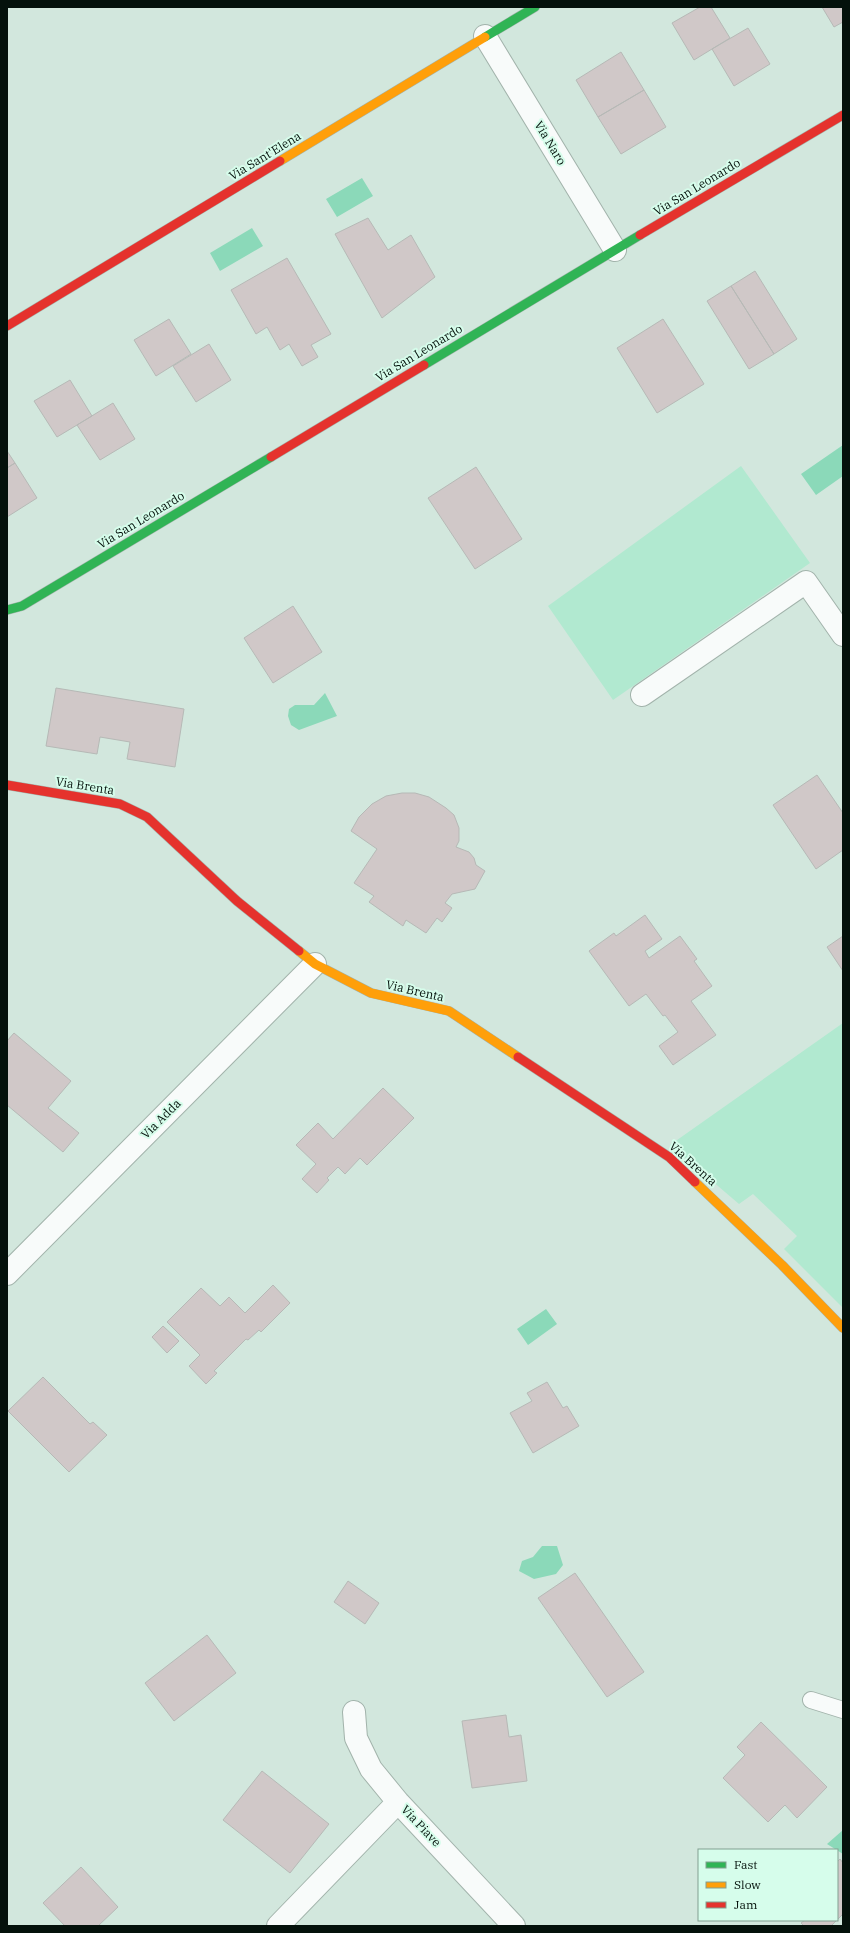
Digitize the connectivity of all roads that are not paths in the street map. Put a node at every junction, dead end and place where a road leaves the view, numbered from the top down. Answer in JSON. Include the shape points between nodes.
{"nodes":[{"id":1,"x":535,"y":7,"type":"edge"},
{"id":2,"x":485,"y":36,"type":"junction"},
{"id":3,"x":843,"y":115,"type":"edge"},
{"id":4,"x":615,"y":250,"type":"junction"},
{"id":5,"x":7,"y":326,"type":"edge"},
{"id":6,"x":7,"y":610,"type":"edge"},
{"id":7,"x":843,"y":635,"type":"edge"},
{"id":8,"x":642,"y":695,"type":"dead end"},
{"id":9,"x":7,"y":785,"type":"edge"},
{"id":10,"x":315,"y":964,"type":"junction"},
{"id":11,"x":7,"y":1274,"type":"edge"},
{"id":12,"x":843,"y":1328,"type":"edge"},
{"id":13,"x":810,"y":1700,"type":"dead end"},
{"id":14,"x":843,"y":1710,"type":"edge"},
{"id":15,"x":354,"y":1712,"type":"dead end"},
{"id":16,"x":398,"y":1802,"type":"junction"},
{"id":17,"x":278,"y":1926,"type":"edge"},
{"id":18,"x":514,"y":1926,"type":"edge"}],
"edges":[{"from":1,"to":2,"type":"street","name":"Via Sant'Elena"},
{"from":2,"to":4,"type":"street","name":"Via Naro"},
{"from":2,"to":5,"type":"street","name":"Via Sant'Elena"},
{"from":3,"to":4,"type":"street","name":"Via San Leonardo"},
{"from":4,"to":6,"type":"street","name":"Via San Leonardo","via":[[22,606]]},
{"from":7,"to":8,"type":"street","via":[[806,582]]},
{"from":9,"to":10,"type":"street","name":"Via Brenta","via":[[120,804],[147,817],[236,901]]},
{"from":10,"to":11,"type":"street","name":"Via Adda"},
{"from":10,"to":12,"type":"street","name":"Via Brenta","via":[[371,993],[448,1011],[669,1156]]},
{"from":13,"to":14,"type":"lane"},
{"from":15,"to":16,"type":"street","name":"Via Piave","via":[[356,1738],[371,1769]]},
{"from":16,"to":17,"type":"street"},
{"from":16,"to":18,"type":"street","name":"Via Piave"}]}
